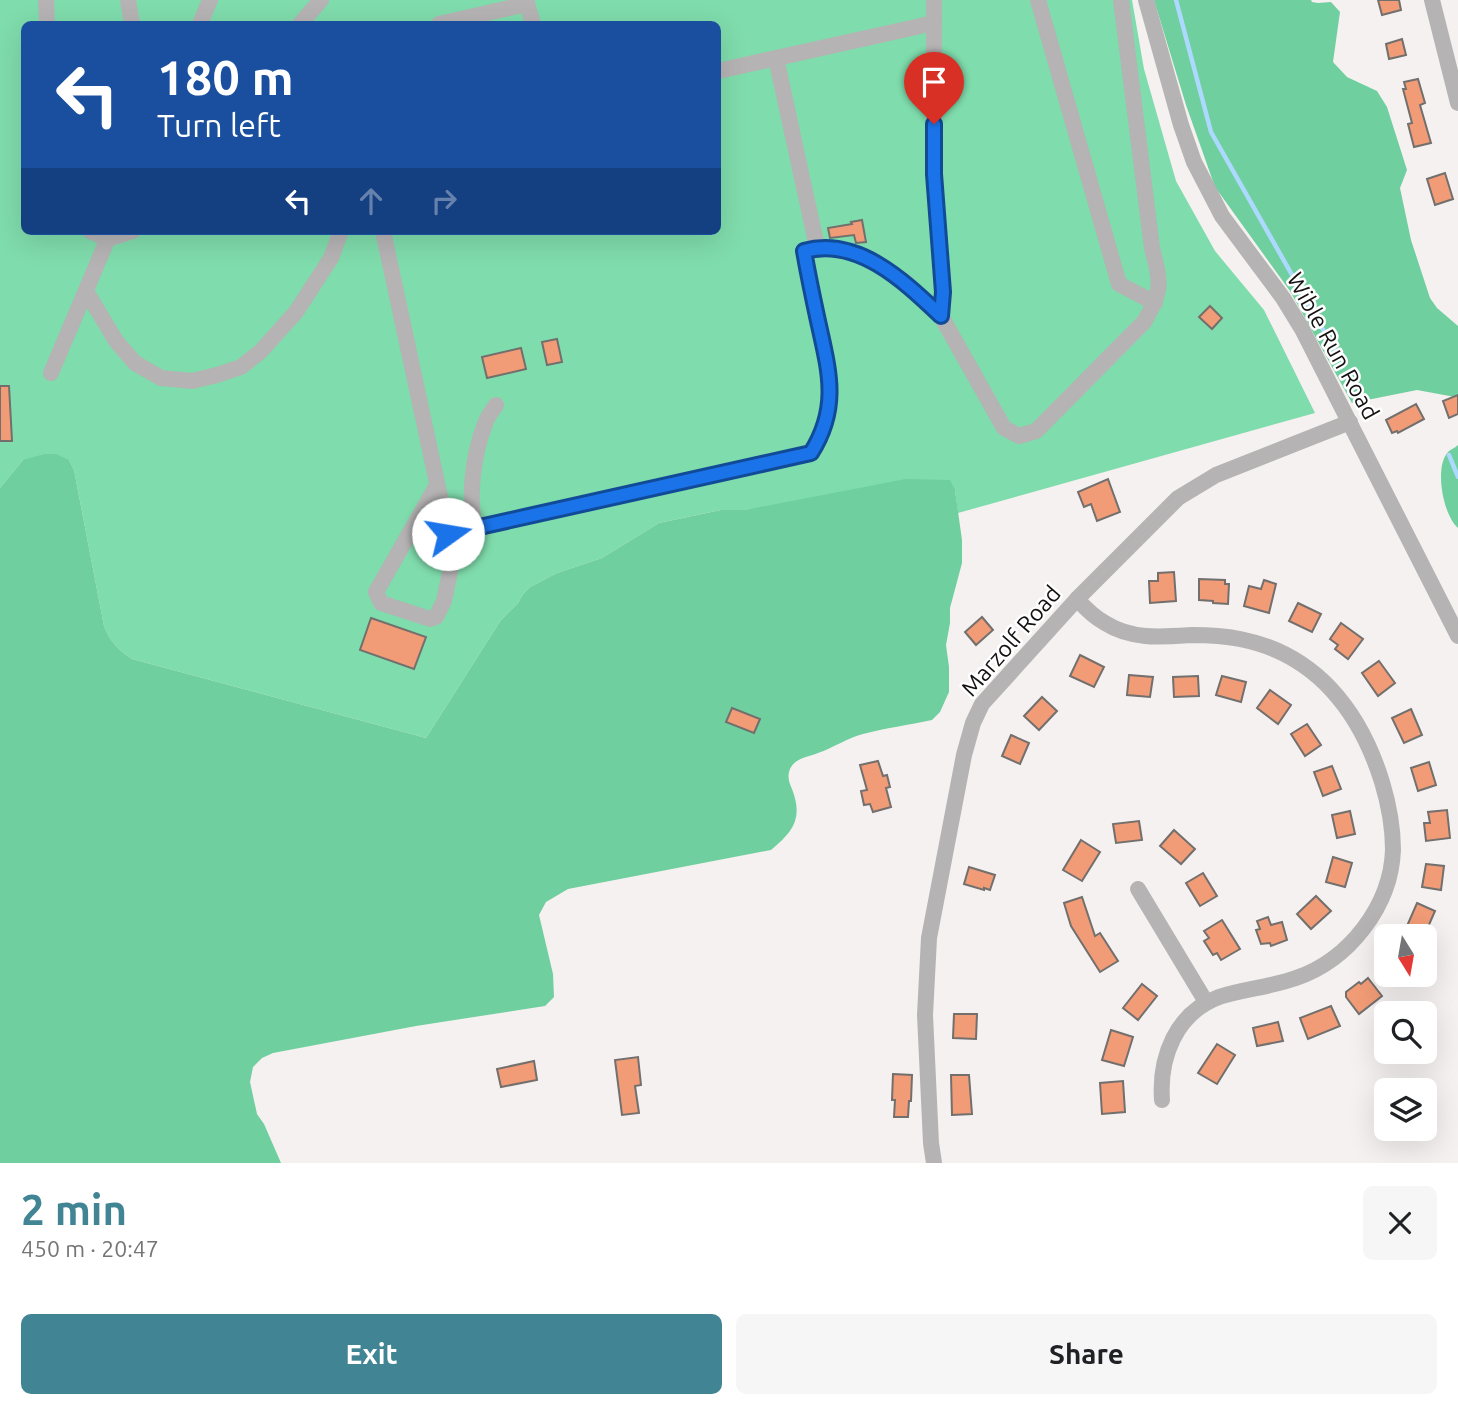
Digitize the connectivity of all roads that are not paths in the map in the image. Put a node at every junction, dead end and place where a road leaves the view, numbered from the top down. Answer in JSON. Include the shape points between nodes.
{"nodes":[{"id":1,"x":46,"y":0,"type":"edge"},
{"id":2,"x":128,"y":0,"type":"edge"},
{"id":3,"x":210,"y":0,"type":"edge"},
{"id":4,"x":321,"y":0,"type":"edge"},
{"id":5,"x":934,"y":0,"type":"edge"},
{"id":6,"x":1038,"y":0,"type":"edge"},
{"id":7,"x":1121,"y":0,"type":"edge"},
{"id":8,"x":1146,"y":0,"type":"edge"},
{"id":9,"x":1432,"y":0,"type":"edge"},
{"id":10,"x":526,"y":2,"type":"edge"},
{"id":11,"x":47,"y":21,"type":"edge"},
{"id":12,"x":132,"y":21,"type":"edge"},
{"id":13,"x":201,"y":21,"type":"edge"},
{"id":14,"x":303,"y":21,"type":"edge"},
{"id":15,"x":451,"y":21,"type":"edge"},
{"id":16,"x":532,"y":21,"type":"edge"},
{"id":17,"x":934,"y":23,"type":"junction"},
{"id":18,"x":776,"y":58,"type":"junction"},
{"id":19,"x":721,"y":70,"type":"edge"},
{"id":20,"x":1458,"y":103,"type":"edge"},
{"id":21,"x":110,"y":235,"type":"edge"},
{"id":22,"x":340,"y":235,"type":"edge"},
{"id":23,"x":384,"y":235,"type":"edge"},
{"id":24,"x":817,"y":247,"type":"junction"},
{"id":25,"x":86,"y":291,"type":"junction"},
{"id":26,"x":1155,"y":303,"type":"junction"},
{"id":27,"x":941,"y":316,"type":"junction"},
{"id":28,"x":51,"y":373,"type":"dead end"},
{"id":29,"x":496,"y":405,"type":"dead end"},
{"id":30,"x":1350,"y":422,"type":"junction"},
{"id":31,"x":438,"y":485,"type":"junction"},
{"id":32,"x":475,"y":528,"type":"junction"},
{"id":33,"x":448,"y":534,"type":"junction"},
{"id":34,"x":1077,"y":599,"type":"junction"},
{"id":35,"x":1458,"y":636,"type":"edge"},
{"id":36,"x":1138,"y":889,"type":"dead end"},
{"id":37,"x":1206,"y":1002,"type":"junction"},
{"id":38,"x":1162,"y":1100,"type":"dead end"},
{"id":39,"x":934,"y":1163,"type":"edge"}],
"edges":[{"from":1,"to":11,"type":"street"},
{"from":2,"to":12,"type":"street"},
{"from":3,"to":13,"type":"street"},
{"from":4,"to":14,"type":"street"},
{"from":5,"to":17,"type":"street"},
{"from":6,"to":26,"type":"street","via":[[1119,284]]},
{"from":7,"to":26,"type":"street","via":[[1160,281]]},
{"from":8,"to":30,"type":"street","name":"Wible Run Road","via":[[1181,125],[1208,193],[1283,298]]},
{"from":9,"to":20,"type":"street"},
{"from":10,"to":15,"type":"street"},
{"from":10,"to":16,"type":"street"},
{"from":17,"to":18,"type":"street"},
{"from":17,"to":27,"type":"street","via":[[934,174]]},
{"from":18,"to":19,"type":"street"},
{"from":18,"to":24,"type":"street"},
{"from":21,"to":25,"type":"street"},
{"from":22,"to":25,"type":"street","via":[[331,258],[296,312],[261,351],[241,367],[192,381],[161,378],[135,363]]},
{"from":23,"to":31,"type":"street"},
{"from":24,"to":27,"type":"street","via":[[850,252],[878,264]]},
{"from":24,"to":32,"type":"street","via":[[804,251],[830,370],[830,393],[822,436],[811,453]]},
{"from":25,"to":28,"type":"street"},
{"from":26,"to":27,"type":"street","via":[[1144,322],[1036,431],[1019,436],[1004,428]]},
{"from":29,"to":32,"type":"street","via":[[485,422],[475,465]]},
{"from":30,"to":34,"type":"street","name":"Marzolf Road","via":[[1216,475],[1178,498]]},
{"from":30,"to":35,"type":"street","name":"Wible Run Road"},
{"from":31,"to":33,"type":"street"},
{"from":31,"to":33,"type":"street","via":[[376,592],[382,603],[436,617],[450,572]]},
{"from":32,"to":33,"type":"street"},
{"from":34,"to":37,"type":"street","via":[[1106,624],[1130,634],[1240,639],[1306,666],[1342,701],[1366,739],[1379,773],[1391,817],[1390,873],[1377,907],[1354,940],[1330,961],[1297,978]]},
{"from":34,"to":39,"type":"street","name":"Marzolf Road","via":[[982,704],[964,755],[926,971]]},
{"from":36,"to":37,"type":"street"},
{"from":37,"to":38,"type":"street","via":[[1175,1034],[1164,1061]]}]}
